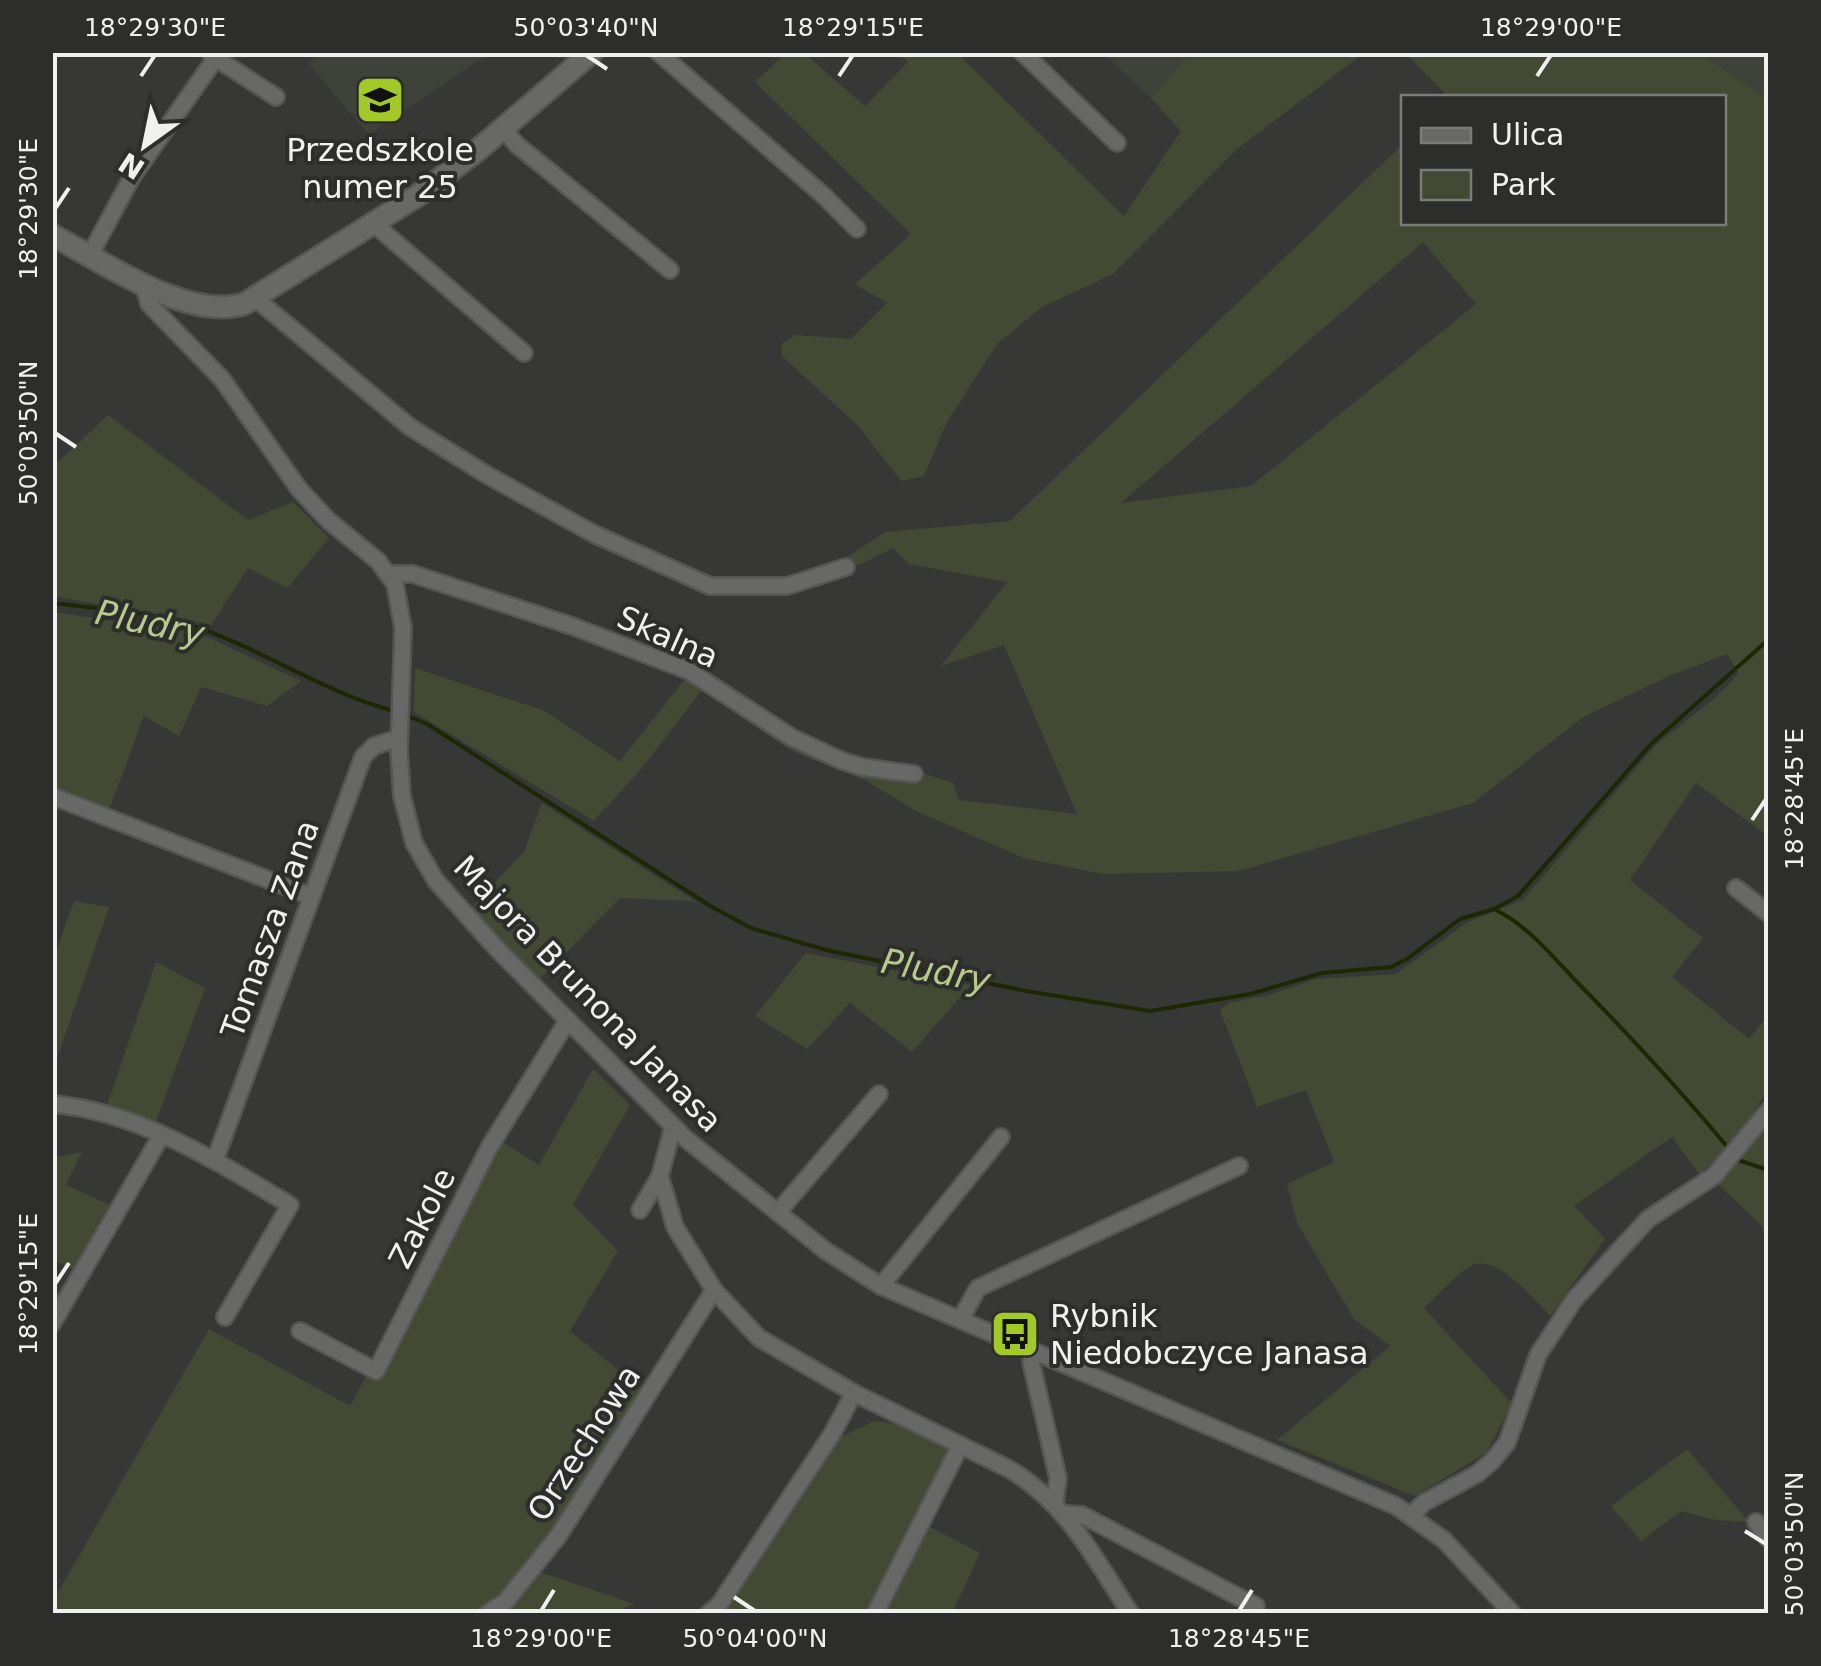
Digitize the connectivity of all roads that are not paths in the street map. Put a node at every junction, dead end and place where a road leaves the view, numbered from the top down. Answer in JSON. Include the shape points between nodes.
{"nodes":[{"id":1,"x":592,"y":52,"type":"edge"},
{"id":2,"x":658,"y":52,"type":"edge"},
{"id":3,"x":1022,"y":52,"type":"edge"},
{"id":4,"x":214,"y":54,"type":"edge"},
{"id":5,"x":276,"y":97,"type":"dead end"},
{"id":6,"x":503,"y":128,"type":"junction"},
{"id":7,"x":1117,"y":143,"type":"dead end"},
{"id":8,"x":374,"y":224,"type":"junction"},
{"id":9,"x":858,"y":229,"type":"dead end"},
{"id":10,"x":52,"y":235,"type":"edge"},
{"id":11,"x":90,"y":255,"type":"junction"},
{"id":12,"x":670,"y":270,"type":"dead end"},
{"id":13,"x":143,"y":283,"type":"junction"},
{"id":14,"x":264,"y":294,"type":"junction"},
{"id":15,"x":524,"y":353,"type":"dead end"},
{"id":16,"x":846,"y":568,"type":"dead end"},
{"id":17,"x":390,"y":574,"type":"junction"},
{"id":18,"x":400,"y":732,"type":"junction"},
{"id":19,"x":914,"y":774,"type":"dead end"},
{"id":20,"x":52,"y":796,"type":"edge"},
{"id":21,"x":1736,"y":888,"type":"dead end"},
{"id":22,"x":310,"y":896,"type":"junction"},
{"id":23,"x":1768,"y":914,"type":"edge"},
{"id":24,"x":568,"y":1020,"type":"junction"},
{"id":25,"x":879,"y":1094,"type":"dead end"},
{"id":26,"x":52,"y":1104,"type":"edge"},
{"id":27,"x":1768,"y":1111,"type":"edge"},
{"id":28,"x":674,"y":1127,"type":"junction"},
{"id":29,"x":161,"y":1136,"type":"junction"},
{"id":30,"x":1001,"y":1137,"type":"dead end"},
{"id":31,"x":215,"y":1160,"type":"junction"},
{"id":32,"x":1239,"y":1166,"type":"dead end"},
{"id":33,"x":660,"y":1176,"type":"junction"},
{"id":34,"x":640,"y":1210,"type":"dead end"},
{"id":35,"x":778,"y":1212,"type":"junction"},
{"id":36,"x":880,"y":1286,"type":"junction"},
{"id":37,"x":714,"y":1290,"type":"junction"},
{"id":38,"x":225,"y":1317,"type":"dead end"},
{"id":39,"x":960,"y":1320,"type":"junction"},
{"id":40,"x":52,"y":1324,"type":"edge"},
{"id":41,"x":300,"y":1330,"type":"dead end"},
{"id":42,"x":1032,"y":1350,"type":"junction"},
{"id":43,"x":854,"y":1393,"type":"junction"},
{"id":44,"x":960,"y":1446,"type":"junction"},
{"id":45,"x":1060,"y":1508,"type":"junction"},
{"id":46,"x":1411,"y":1515,"type":"junction"},
{"id":47,"x":1756,"y":1522,"type":"dead end"},
{"id":48,"x":1768,"y":1538,"type":"edge"},
{"id":49,"x":1256,"y":1606,"type":"dead end"},
{"id":50,"x":487,"y":1614,"type":"edge"},
{"id":51,"x":708,"y":1614,"type":"edge"},
{"id":52,"x":875,"y":1614,"type":"edge"},
{"id":53,"x":1131,"y":1614,"type":"edge"},
{"id":54,"x":1513,"y":1614,"type":"edge"}],
"edges":[{"from":1,"to":6,"type":"street"},
{"from":2,"to":9,"type":"street"},
{"from":3,"to":7,"type":"street"},
{"from":4,"to":5,"type":"street"},
{"from":4,"to":11,"type":"street"},
{"from":6,"to":8,"type":"street"},
{"from":6,"to":12,"type":"street"},
{"from":8,"to":14,"type":"street"},
{"from":8,"to":15,"type":"street"},
{"from":10,"to":11,"type":"street"},
{"from":11,"to":13,"type":"street"},
{"from":13,"to":14,"type":"street","via":[[209,308],[235,307]]},
{"from":13,"to":17,"type":"street","via":[[147,300],[222,379],[299,488]]},
{"from":14,"to":16,"type":"street","via":[[289,326],[410,427],[594,534],[710,586],[787,586]]},
{"from":17,"to":18,"type":"street","name":"Majora Brunona Janasa","via":[[402,613]]},
{"from":17,"to":19,"type":"street","name":"Skalna","via":[[424,578],[689,670],[818,751],[862,767]]},
{"from":18,"to":22,"type":"street","name":"Tomasza Zana","via":[[363,756]]},
{"from":18,"to":24,"type":"street","name":"Majora Brunona Janasa","via":[[404,809],[426,866]]},
{"from":20,"to":22,"type":"street"},
{"from":21,"to":23,"type":"street"},
{"from":22,"to":31,"type":"street","name":"Tomasza Zana"},
{"from":24,"to":28,"type":"street","name":"Majora Brunona Janasa"},
{"from":24,"to":41,"type":"street","name":"Zakole","via":[[490,1146],[376,1371]]},
{"from":25,"to":35,"type":"street"},
{"from":26,"to":29,"type":"street","via":[[109,1114]]},
{"from":27,"to":46,"type":"street","via":[[1714,1176],[1632,1233],[1574,1300],[1538,1355],[1507,1443],[1492,1461]]},
{"from":28,"to":33,"type":"street"},
{"from":28,"to":35,"type":"street","name":"Majora Brunona Janasa"},
{"from":29,"to":31,"type":"street"},
{"from":29,"to":40,"type":"street"},
{"from":30,"to":36,"type":"street"},
{"from":31,"to":38,"type":"street","via":[[290,1205]]},
{"from":32,"to":39,"type":"street","via":[[978,1288]]},
{"from":33,"to":34,"type":"street"},
{"from":33,"to":37,"type":"street","via":[[675,1227]]},
{"from":35,"to":36,"type":"street","name":"Majora Brunona Janasa"},
{"from":36,"to":39,"type":"street","name":"Majora Brunona Janasa"},
{"from":37,"to":43,"type":"street","via":[[759,1338]]},
{"from":37,"to":50,"type":"street","name":"Orzechowa","via":[[560,1535],[506,1602]]},
{"from":39,"to":42,"type":"street","name":"Majora Brunona Janasa"},
{"from":42,"to":45,"type":"street"},
{"from":42,"to":46,"type":"street","name":"Majora Brunona Janasa"},
{"from":43,"to":44,"type":"street"},
{"from":43,"to":51,"type":"street"},
{"from":44,"to":45,"type":"street","via":[[1022,1477]]},
{"from":44,"to":52,"type":"street"},
{"from":45,"to":49,"type":"street"},
{"from":45,"to":53,"type":"street"},
{"from":46,"to":54,"type":"street","name":"Majora Brunona Janasa"},
{"from":47,"to":48,"type":"street"}]}
